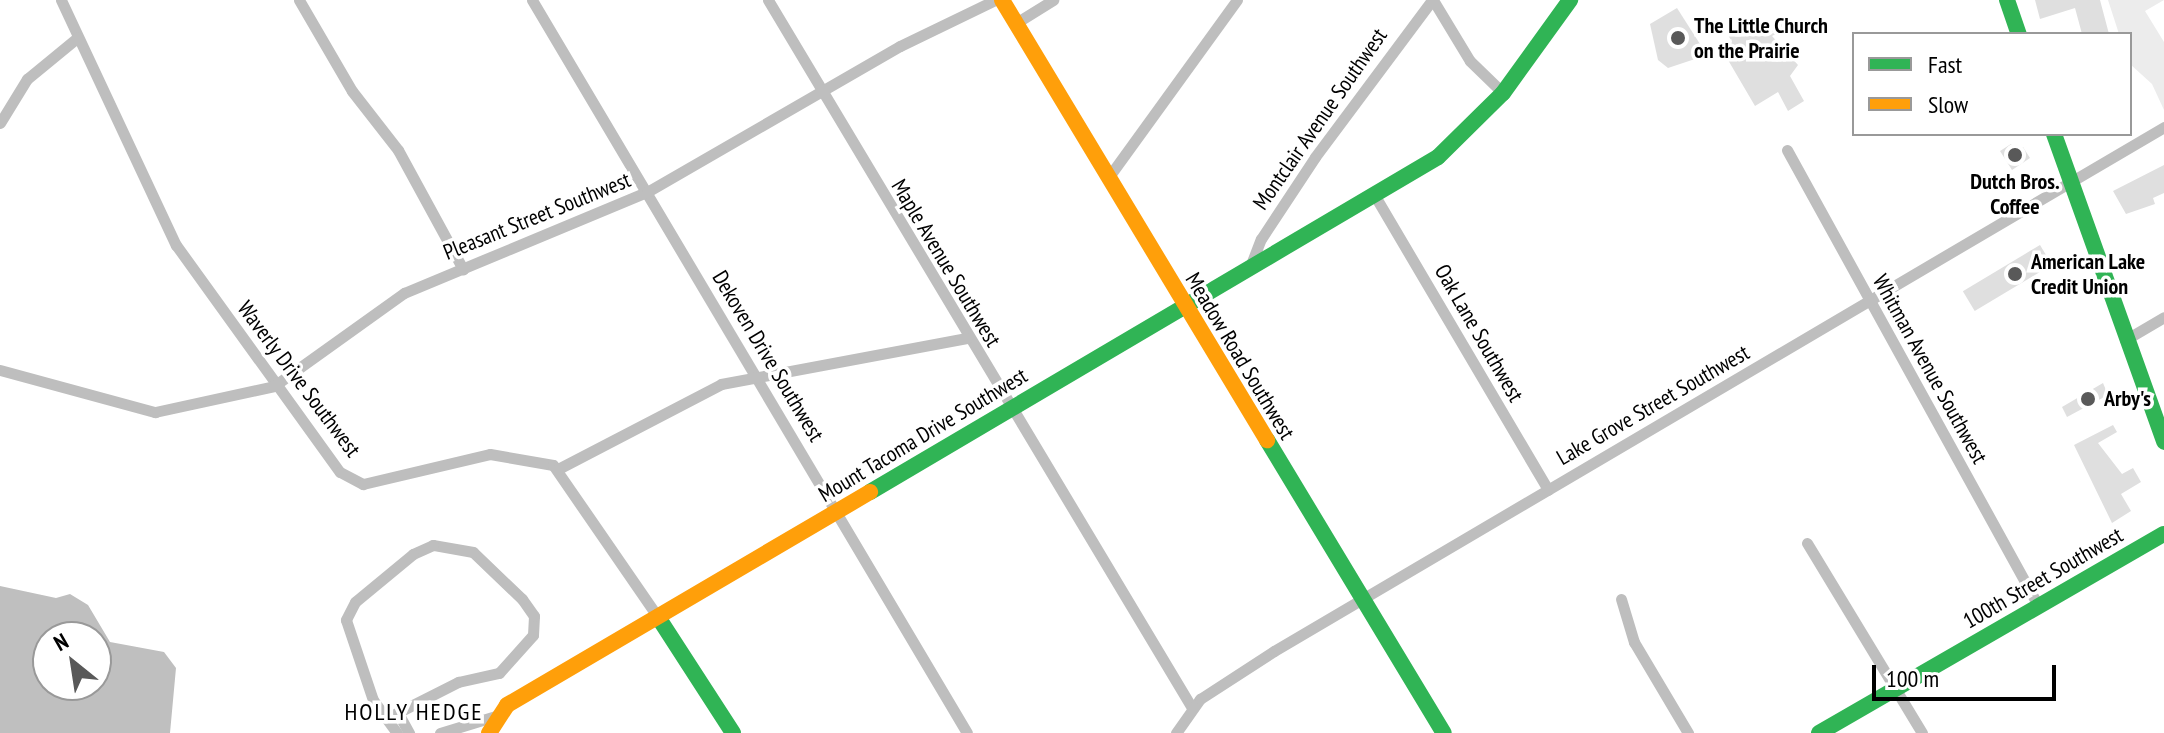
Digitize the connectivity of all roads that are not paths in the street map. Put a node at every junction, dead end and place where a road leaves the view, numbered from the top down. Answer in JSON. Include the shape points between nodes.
{"nodes":[{"id":1,"x":61,"y":0,"type":"edge"},
{"id":2,"x":299,"y":0,"type":"edge"},
{"id":3,"x":532,"y":0,"type":"edge"},
{"id":4,"x":768,"y":0,"type":"edge"},
{"id":5,"x":995,"y":0,"type":"edge"},
{"id":6,"x":1002,"y":0,"type":"edge"},
{"id":7,"x":1053,"y":0,"type":"edge"},
{"id":8,"x":1237,"y":0,"type":"edge"},
{"id":9,"x":1432,"y":0,"type":"edge"},
{"id":10,"x":1570,"y":0,"type":"edge"},
{"id":11,"x":2007,"y":0,"type":"edge"},
{"id":12,"x":1016,"y":23,"type":"junction"},
{"id":13,"x":2018,"y":32,"type":"edge"},
{"id":14,"x":77,"y":38,"type":"junction"},
{"id":15,"x":821,"y":90,"type":"junction"},
{"id":16,"x":1503,"y":93,"type":"junction"},
{"id":17,"x":0,"y":123,"type":"edge"},
{"id":18,"x":2164,"y":127,"type":"edge"},
{"id":19,"x":2055,"y":136,"type":"edge"},
{"id":20,"x":1787,"y":150,"type":"dead end"},
{"id":21,"x":1108,"y":178,"type":"junction"},
{"id":22,"x":2070,"y":181,"type":"junction"},
{"id":23,"x":647,"y":192,"type":"junction"},
{"id":24,"x":1375,"y":196,"type":"junction"},
{"id":25,"x":1250,"y":267,"type":"junction"},
{"id":26,"x":463,"y":269,"type":"junction"},
{"id":27,"x":1869,"y":301,"type":"junction"},
{"id":28,"x":1186,"y":307,"type":"junction"},
{"id":29,"x":2164,"y":317,"type":"edge"},
{"id":30,"x":967,"y":338,"type":"junction"},
{"id":31,"x":2125,"y":340,"type":"junction"},
{"id":32,"x":0,"y":370,"type":"edge"},
{"id":33,"x":754,"y":373,"type":"junction"},
{"id":34,"x":274,"y":386,"type":"junction"},
{"id":35,"x":1009,"y":408,"type":"junction"},
{"id":36,"x":2164,"y":442,"type":"edge"},
{"id":37,"x":558,"y":469,"type":"junction"},
{"id":38,"x":1548,"y":490,"type":"junction"},
{"id":39,"x":835,"y":513,"type":"junction"},
{"id":40,"x":2164,"y":534,"type":"edge"},
{"id":41,"x":1807,"y":543,"type":"dead end"},
{"id":42,"x":1362,"y":599,"type":"junction"},
{"id":43,"x":1621,"y":599,"type":"dead end"},
{"id":44,"x":2039,"y":607,"type":"junction"},
{"id":45,"x":658,"y":617,"type":"junction"},
{"id":46,"x":1895,"y":689,"type":"junction"},
{"id":47,"x":1192,"y":708,"type":"junction"},
{"id":48,"x":392,"y":716,"type":"junction"},
{"id":49,"x":496,"y":716,"type":"junction"},
{"id":50,"x":397,"y":733,"type":"edge"},
{"id":51,"x":409,"y":733,"type":"edge"},
{"id":52,"x":440,"y":733,"type":"edge"},
{"id":53,"x":489,"y":733,"type":"edge"},
{"id":54,"x":733,"y":733,"type":"edge"},
{"id":55,"x":967,"y":733,"type":"edge"},
{"id":56,"x":1176,"y":733,"type":"edge"},
{"id":57,"x":1444,"y":733,"type":"edge"},
{"id":58,"x":1688,"y":733,"type":"edge"},
{"id":59,"x":1819,"y":733,"type":"edge"},
{"id":60,"x":1922,"y":733,"type":"edge"}],
"edges":[{"from":1,"to":14,"type":"street","name":"Waverly Drive Southwest"},
{"from":2,"to":26,"type":"street","via":[[352,91],[398,150]]},
{"from":3,"to":23,"type":"street","name":"Dekoven Drive Southwest"},
{"from":4,"to":15,"type":"street","name":"Maple Avenue Southwest"},
{"from":5,"to":15,"type":"street","name":"Pleasant Street Southwest"},
{"from":6,"to":12,"type":"street","name":"Meadow Road Southwest"},
{"from":7,"to":12,"type":"street"},
{"from":8,"to":21,"type":"street"},
{"from":9,"to":16,"type":"street","via":[[1470,61]]},
{"from":9,"to":25,"type":"street","name":"Montclair Avenue Southwest","via":[[1315,157],[1261,239]]},
{"from":10,"to":16,"type":"street","name":"Mount Tacoma Drive Southwest"},
{"from":11,"to":13,"type":"street"},
{"from":12,"to":21,"type":"street","name":"Meadow Road Southwest"},
{"from":14,"to":17,"type":"street","via":[[27,79]]},
{"from":14,"to":34,"type":"street","name":"Waverly Drive Southwest","via":[[176,245]]},
{"from":15,"to":23,"type":"street","name":"Pleasant Street Southwest"},
{"from":15,"to":30,"type":"street","name":"Maple Avenue Southwest"},
{"from":16,"to":24,"type":"street","name":"Mount Tacoma Drive Southwest","via":[[1438,157]]},
{"from":18,"to":22,"type":"street","name":"Lake Grove Street Southwest"},
{"from":19,"to":22,"type":"street"},
{"from":20,"to":27,"type":"street","name":"Whitman Avenue Southwest"},
{"from":21,"to":28,"type":"street","name":"Meadow Road Southwest"},
{"from":22,"to":27,"type":"street","name":"Lake Grove Street Southwest"},
{"from":22,"to":31,"type":"street"},
{"from":23,"to":26,"type":"street","name":"Pleasant Street Southwest"},
{"from":23,"to":33,"type":"street","name":"Dekoven Drive Southwest"},
{"from":24,"to":25,"type":"street","name":"Mount Tacoma Drive Southwest"},
{"from":24,"to":38,"type":"street","name":"Oak Lane Southwest"},
{"from":25,"to":28,"type":"street","name":"Mount Tacoma Drive Southwest"},
{"from":26,"to":34,"type":"street","name":"Pleasant Street Southwest","via":[[380,308]]},
{"from":27,"to":38,"type":"street","name":"Lake Grove Street Southwest"},
{"from":27,"to":44,"type":"street","name":"Whitman Avenue Southwest"},
{"from":28,"to":35,"type":"street","name":"Mount Tacoma Drive Southwest"},
{"from":28,"to":42,"type":"street","name":"Meadow Road Southwest"},
{"from":29,"to":31,"type":"street"},
{"from":30,"to":33,"type":"street"},
{"from":30,"to":35,"type":"street","name":"Maple Avenue Southwest"},
{"from":31,"to":36,"type":"street"},
{"from":32,"to":34,"type":"street","via":[[155,412]]},
{"from":33,"to":37,"type":"street","via":[[683,402],[619,442]]},
{"from":33,"to":39,"type":"street","name":"Dekoven Drive Southwest"},
{"from":34,"to":37,"type":"street","name":"Waverly Drive Southwest","via":[[340,472],[359,484],[490,454]]},
{"from":35,"to":39,"type":"street","name":"Mount Tacoma Drive Southwest"},
{"from":35,"to":47,"type":"street","name":"Maple Avenue Southwest"},
{"from":37,"to":45,"type":"street"},
{"from":38,"to":42,"type":"street","name":"Lake Grove Street Southwest"},
{"from":39,"to":45,"type":"street","name":"Mount Tacoma Drive Southwest"},
{"from":39,"to":55,"type":"street","name":"Dekoven Drive Southwest"},
{"from":40,"to":44,"type":"street","name":"100th Street Southwest"},
{"from":41,"to":46,"type":"street"},
{"from":42,"to":47,"type":"street","name":"Lake Grove Street Southwest"},
{"from":42,"to":57,"type":"street","name":"Meadow Road Southwest"},
{"from":43,"to":58,"type":"street","via":[[1634,642]]},
{"from":44,"to":46,"type":"street","name":"100th Street Southwest"},
{"from":45,"to":49,"type":"street","name":"Mount Tacoma Drive Southwest"},
{"from":45,"to":54,"type":"street"},
{"from":46,"to":59,"type":"street","name":"100th Street Southwest"},
{"from":46,"to":60,"type":"street"},
{"from":47,"to":56,"type":"street","name":"Lake Grove Street Southwest"},
{"from":48,"to":48,"type":"street","via":[[373,700],[346,620],[355,602],[433,545],[473,552],[522,599],[534,616],[533,635],[499,673],[458,682]]},
{"from":48,"to":50,"type":"street"},
{"from":48,"to":51,"type":"street"},
{"from":49,"to":52,"type":"street"},
{"from":49,"to":53,"type":"street"}]}
